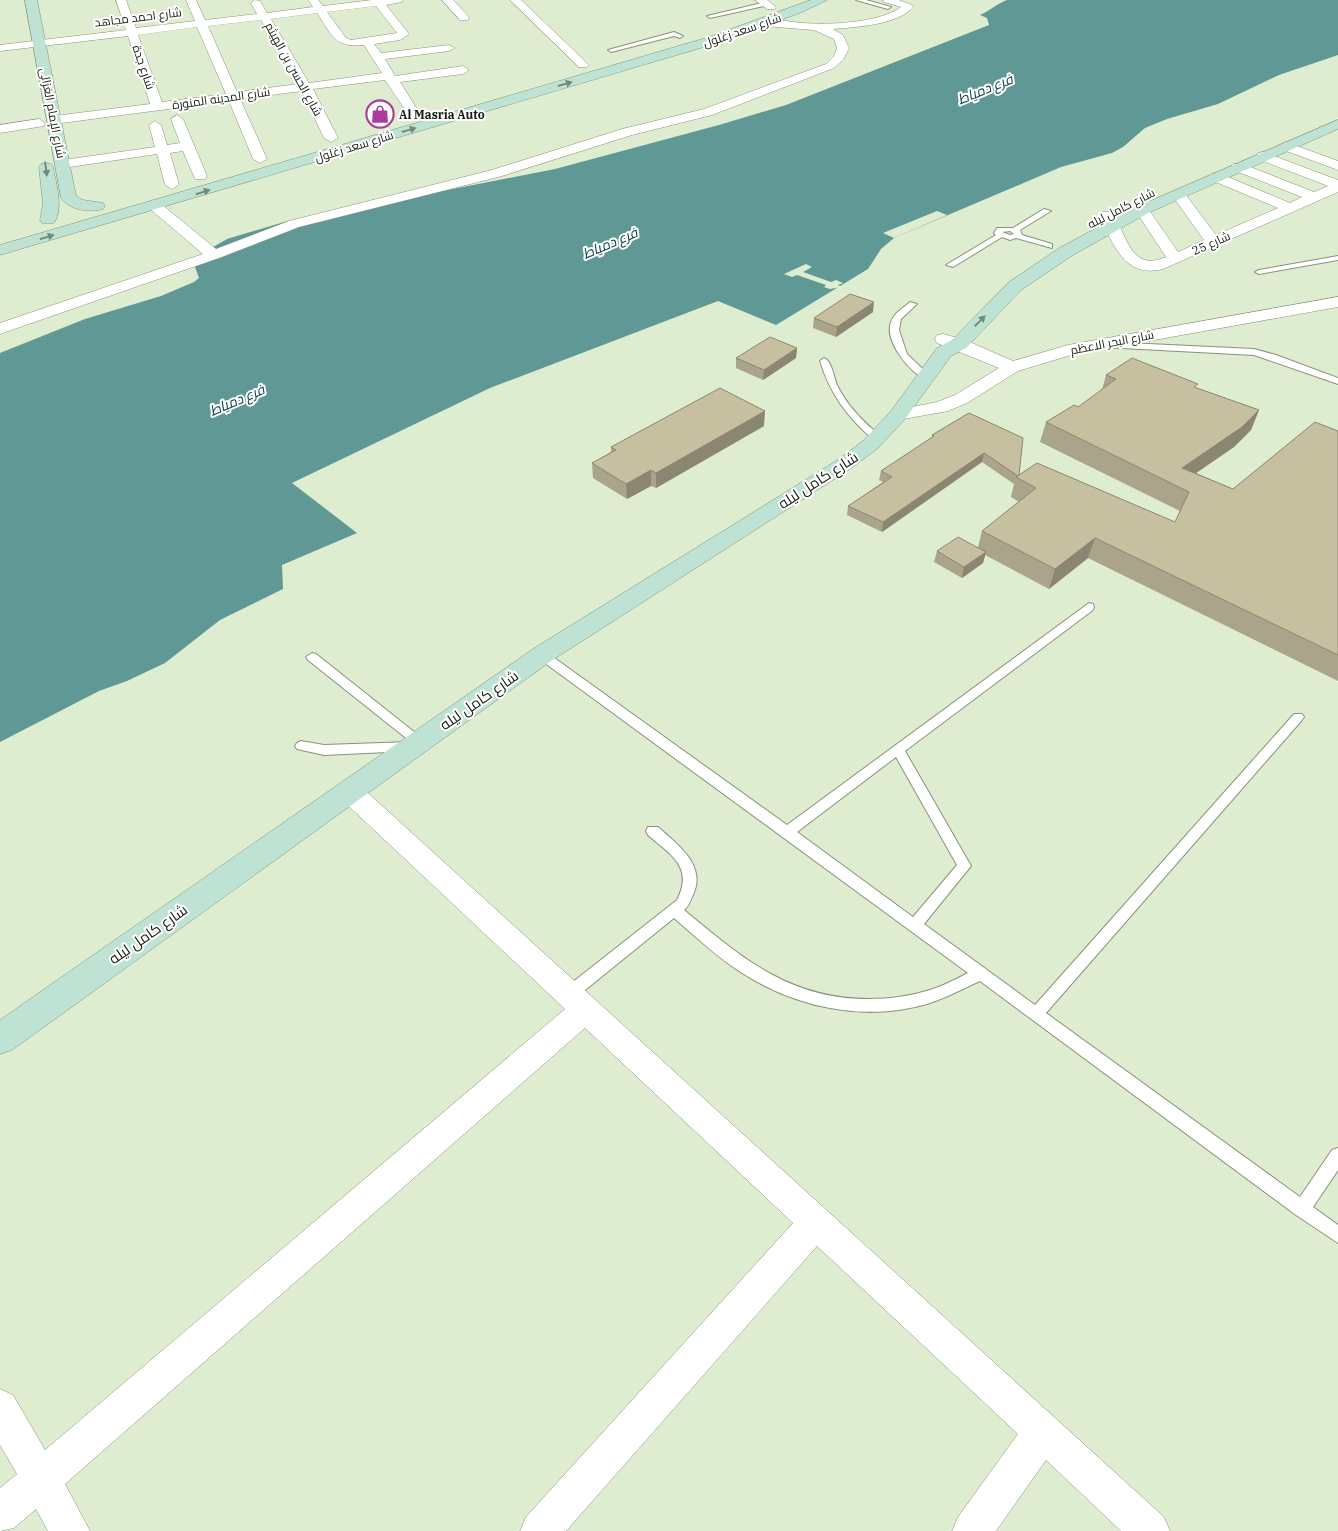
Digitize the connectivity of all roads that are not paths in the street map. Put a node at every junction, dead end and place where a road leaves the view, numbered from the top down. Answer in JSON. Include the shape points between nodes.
{"nodes":[{"id":1,"x":20,"y":0,"type":"edge"},
{"id":2,"x":31,"y":0,"type":"edge"},
{"id":3,"x":121,"y":0,"type":"edge"},
{"id":4,"x":191,"y":0,"type":"edge"},
{"id":5,"x":254,"y":0,"type":"edge"},
{"id":6,"x":398,"y":0,"type":"edge"},
{"id":7,"x":447,"y":0,"type":"edge"},
{"id":8,"x":515,"y":0,"type":"edge"},
{"id":9,"x":789,"y":0,"type":"edge"},
{"id":10,"x":821,"y":0,"type":"edge"},
{"id":11,"x":859,"y":0,"type":"edge"},
{"id":12,"x":378,"y":1,"type":"edge"},
{"id":13,"x":888,"y":3,"type":"edge"},
{"id":14,"x":766,"y":4,"type":"edge"},
{"id":15,"x":316,"y":5,"type":"edge"},
{"id":16,"x":264,"y":16,"type":"junction"},
{"id":17,"x":710,"y":16,"type":"dead end"},
{"id":18,"x":464,"y":18,"type":"dead end"},
{"id":19,"x":201,"y":23,"type":"junction"},
{"id":20,"x":764,"y":23,"type":"junction"},
{"id":21,"x":815,"y":27,"type":"junction"},
{"id":22,"x":132,"y":32,"type":"junction"},
{"id":23,"x":680,"y":36,"type":"junction"},
{"id":24,"x":367,"y":41,"type":"junction"},
{"id":25,"x":33,"y":43,"type":"junction"},
{"id":26,"x":0,"y":48,"type":"edge"},
{"id":27,"x":449,"y":48,"type":"dead end"},
{"id":28,"x":611,"y":50,"type":"dead end"},
{"id":29,"x":377,"y":57,"type":"junction"},
{"id":30,"x":583,"y":65,"type":"junction"},
{"id":31,"x":463,"y":70,"type":"dead end"},
{"id":32,"x":390,"y":78,"type":"junction"},
{"id":33,"x":306,"y":86,"type":"junction"},
{"id":34,"x":34,"y":88,"type":"dead end"},
{"id":35,"x":232,"y":96,"type":"junction"},
{"id":36,"x":477,"y":101,"type":"junction"},
{"id":37,"x":37,"y":106,"type":"dead end"},
{"id":38,"x":157,"y":106,"type":"junction"},
{"id":39,"x":414,"y":114,"type":"junction"},
{"id":40,"x":178,"y":119,"type":"dead end"},
{"id":41,"x":54,"y":120,"type":"junction"},
{"id":42,"x":155,"y":124,"type":"dead end"},
{"id":43,"x":1336,"y":124,"type":"edge"},
{"id":44,"x":40,"y":128,"type":"joint"},
{"id":45,"x":0,"y":129,"type":"edge"},
{"id":46,"x":332,"y":138,"type":"junction"},
{"id":47,"x":188,"y":146,"type":"junction"},
{"id":48,"x":1286,"y":146,"type":"junction"},
{"id":49,"x":43,"y":150,"type":"dead end"},
{"id":50,"x":162,"y":150,"type":"junction"},
{"id":51,"x":1338,"y":155,"type":"edge"},
{"id":52,"x":1263,"y":156,"type":"junction"},
{"id":53,"x":260,"y":159,"type":"junction"},
{"id":54,"x":1325,"y":161,"type":"junction"},
{"id":55,"x":63,"y":164,"type":"junction"},
{"id":56,"x":1338,"y":166,"type":"edge"},
{"id":57,"x":1238,"y":167,"type":"junction"},
{"id":58,"x":1216,"y":177,"type":"junction"},
{"id":59,"x":182,"y":182,"type":"junction"},
{"id":60,"x":1338,"y":186,"type":"edge"},
{"id":61,"x":1178,"y":194,"type":"junction"},
{"id":62,"x":1314,"y":197,"type":"junction"},
{"id":63,"x":155,"y":206,"type":"junction"},
{"id":64,"x":1291,"y":208,"type":"junction"},
{"id":65,"x":1142,"y":210,"type":"junction"},
{"id":66,"x":1047,"y":211,"type":"dead end"},
{"id":67,"x":48,"y":220,"type":"junction"},
{"id":68,"x":1109,"y":220,"type":"junction"},
{"id":69,"x":32,"y":225,"type":"dead end"},
{"id":70,"x":1015,"y":233,"type":"junction"},
{"id":71,"x":1212,"y":242,"type":"junction"},
{"id":72,"x":1049,"y":246,"type":"junction"},
{"id":73,"x":0,"y":250,"type":"edge"},
{"id":74,"x":1067,"y":251,"type":"junction"},
{"id":75,"x":214,"y":255,"type":"junction"},
{"id":76,"x":1338,"y":258,"type":"edge"},
{"id":77,"x":1175,"y":259,"type":"junction"},
{"id":78,"x":950,"y":265,"type":"dead end"},
{"id":79,"x":1259,"y":272,"type":"dead end"},
{"id":80,"x":995,"y":284,"type":"dead end"},
{"id":81,"x":1338,"y":302,"type":"edge"},
{"id":82,"x":913,"y":304,"type":"dead end"},
{"id":83,"x":954,"y":324,"type":"dead end"},
{"id":84,"x":0,"y":329,"type":"edge"},
{"id":85,"x":1096,"y":344,"type":"junction"},
{"id":86,"x":949,"y":345,"type":"junction"},
{"id":87,"x":824,"y":361,"type":"dead end"},
{"id":88,"x":1012,"y":367,"type":"junction"},
{"id":89,"x":926,"y":376,"type":"junction"},
{"id":90,"x":1338,"y":381,"type":"edge"},
{"id":91,"x":898,"y":415,"type":"junction"},
{"id":92,"x":877,"y":438,"type":"junction"},
{"id":93,"x":1089,"y":607,"type":"dead end"},
{"id":94,"x":542,"y":655,"type":"junction"},
{"id":95,"x":312,"y":657,"type":"dead end"},
{"id":96,"x":1298,"y":717,"type":"dead end"},
{"id":97,"x":417,"y":744,"type":"junction"},
{"id":98,"x":301,"y":746,"type":"dead end"},
{"id":99,"x":898,"y":749,"type":"junction"},
{"id":100,"x":349,"y":791,"type":"junction"},
{"id":101,"x":653,"y":831,"type":"dead end"},
{"id":102,"x":787,"y":832,"type":"junction"},
{"id":103,"x":674,"y":910,"type":"junction"},
{"id":104,"x":915,"y":925,"type":"junction"},
{"id":105,"x":981,"y":974,"type":"junction"},
{"id":106,"x":578,"y":1002,"type":"junction"},
{"id":107,"x":1036,"y":1014,"type":"junction"},
{"id":108,"x":0,"y":1039,"type":"edge"},
{"id":109,"x":1338,"y":1156,"type":"edge"},
{"id":110,"x":1302,"y":1208,"type":"junction"},
{"id":111,"x":816,"y":1222,"type":"junction"},
{"id":112,"x":1338,"y":1235,"type":"edge"},
{"id":113,"x":0,"y":1408,"type":"edge"},
{"id":114,"x":1043,"y":1432,"type":"junction"},
{"id":115,"x":41,"y":1478,"type":"junction"},
{"id":116,"x":0,"y":1514,"type":"edge"},
{"id":117,"x":70,"y":1531,"type":"edge"},
{"id":118,"x":540,"y":1531,"type":"edge"},
{"id":119,"x":972,"y":1531,"type":"edge"},
{"id":120,"x":1150,"y":1531,"type":"edge"}],
"edges":[{"from":1,"to":25,"type":"main road","name":"شارع الإمام الغزالى"},
{"from":2,"to":25,"type":"main road","name":"شارع الإمام الغزالى"},
{"from":3,"to":22,"type":"street","name":"شارع جدة"},
{"from":4,"to":19,"type":"street"},
{"from":5,"to":16,"type":"street","name":"شارع الحسن بن الهيثم"},
{"from":6,"to":12,"type":"street","name":"شارع احمد مجاهد"},
{"from":7,"to":18,"type":"street"},
{"from":8,"to":30,"type":"street"},
{"from":9,"to":14,"type":"main road","name":"شارع سعد زغلول"},
{"from":10,"to":20,"type":"main road","name":"شارع سعد زغلول"},
{"from":11,"to":13,"type":"lane"},
{"from":12,"to":15,"type":"street","name":"شارع احمد مجاهد"},
{"from":12,"to":24,"type":"street","via":[[404,34]]},
{"from":13,"to":21,"type":"street","via":[[909,6],[871,21]]},
{"from":14,"to":17,"type":"lane"},
{"from":14,"to":23,"type":"main road","name":"شارع سعد زغلول"},
{"from":15,"to":16,"type":"street","name":"شارع احمد مجاهد"},
{"from":15,"to":24,"type":"street","via":[[343,41]]},
{"from":16,"to":19,"type":"street","name":"شارع احمد مجاهد"},
{"from":16,"to":33,"type":"street","name":"شارع الحسن بن الهيثم"},
{"from":19,"to":22,"type":"street","name":"شارع احمد مجاهد"},
{"from":19,"to":35,"type":"street"},
{"from":20,"to":21,"type":"street"},
{"from":36,"to":20,"type":"main road","name":"شارع سعد زغلول","one_way":true,"via":[[512,99]]},
{"from":21,"to":75,"type":"street","via":[[839,37],[843,48],[839,58],[830,66],[708,112],[627,132],[497,173],[294,224]]},
{"from":22,"to":25,"type":"street","name":"شارع احمد مجاهد"},
{"from":22,"to":38,"type":"street","name":"شارع جدة"},
{"from":23,"to":28,"type":"lane","via":[[673,34]]},
{"from":23,"to":30,"type":"main road","name":"شارع سعد زغلول"},
{"from":24,"to":29,"type":"street"},
{"from":25,"to":26,"type":"street","name":"شارع احمد مجاهد"},
{"from":25,"to":34,"type":"main road","name":"شارع الإمام الغزالى"},
{"from":25,"to":41,"type":"main road","name":"شارع الإمام الغزالى"},
{"from":27,"to":29,"type":"street"},
{"from":29,"to":32,"type":"street"},
{"from":30,"to":36,"type":"main road","name":"شارع سعد زغلول"},
{"from":31,"to":32,"type":"street","name":"شارع المدينه المنورة"},
{"from":32,"to":33,"type":"street","name":"شارع المدينه المنورة"},
{"from":32,"to":39,"type":"street"},
{"from":33,"to":35,"type":"street","name":"شارع المدينه المنورة"},
{"from":33,"to":46,"type":"street","name":"شارع الحسن بن الهيثم"},
{"from":35,"to":38,"type":"street","name":"شارع المدينه المنورة"},
{"from":35,"to":53,"type":"street"},
{"from":36,"to":39,"type":"main road","name":"شارع سعد زغلول"},
{"from":63,"to":36,"type":"main road","name":"شارع سعد زغلول","one_way":true},
{"from":37,"to":44,"type":"main road","name":"شارع الإمام الغزالى"},
{"from":38,"to":41,"type":"street","name":"شارع المدينه المنورة"},
{"from":39,"to":46,"type":"main road","name":"شارع سعد زغلول"},
{"from":40,"to":47,"type":"street"},
{"from":41,"to":55,"type":"main road","name":"شارع الإمام الغزالى"},
{"from":42,"to":50,"type":"street"},
{"from":43,"to":48,"type":"main road","name":"شارع كامل ليله"},
{"from":43,"to":68,"type":"main road","name":"شارع كامل ليله","via":[[1189,175]]},
{"from":44,"to":45,"type":"street"},
{"from":46,"to":53,"type":"main road","name":"شارع سعد زغلول"},
{"from":47,"to":50,"type":"street"},
{"from":47,"to":59,"type":"street"},
{"from":48,"to":52,"type":"main road","name":"شارع كامل ليله"},
{"from":48,"to":54,"type":"street"},
{"from":49,"to":67,"type":"main road","name":"شارع الإمام الغزالى","one_way":true,"via":[[51,204]]},
{"from":50,"to":55,"type":"street"},
{"from":50,"to":59,"type":"street"},
{"from":51,"to":54,"type":"street"},
{"from":52,"to":57,"type":"main road","name":"شارع كامل ليله"},
{"from":52,"to":60,"type":"street"},
{"from":53,"to":59,"type":"main road","name":"شارع سعد زغلول"},
{"from":54,"to":56,"type":"street"},
{"from":55,"to":67,"type":"main road","name":"شارع الإمام الغزالى","via":[[69,198],[79,204],[101,205]]},
{"from":57,"to":58,"type":"main road","name":"شارع كامل ليله"},
{"from":57,"to":62,"type":"street"},
{"from":58,"to":61,"type":"main road","name":"شارع كامل ليله"},
{"from":58,"to":64,"type":"street"},
{"from":60,"to":62,"type":"street","name":"شارع 25"},
{"from":61,"to":65,"type":"main road","name":"شارع كامل ليله"},
{"from":61,"to":71,"type":"street"},
{"from":62,"to":64,"type":"street","name":"شارع 25"},
{"from":73,"to":63,"type":"main road","name":"شارع سعد زغلول","one_way":true},
{"from":63,"to":75,"type":"street"},
{"from":64,"to":71,"type":"street","name":"شارع 25"},
{"from":65,"to":68,"type":"main road","name":"شارع كامل ليله"},
{"from":65,"to":77,"type":"street"},
{"from":66,"to":70,"type":"lane"},
{"from":67,"to":69,"type":"main road"},
{"from":68,"to":72,"type":"main road","name":"شارع كامل ليله"},
{"from":68,"to":74,"type":"main road","name":"شارع كامل ليله"},
{"from":68,"to":77,"type":"street","name":"شارع 25","via":[[1128,257],[1134,262],[1152,266]]},
{"from":70,"to":72,"type":"lane"},
{"from":70,"to":78,"type":"lane","via":[[1010,238],[1001,235]]},
{"from":71,"to":77,"type":"street","name":"شارع 25"},
{"from":72,"to":74,"type":"main road"},
{"from":72,"to":80,"type":"main road","name":"شارع كامل ليله"},
{"from":86,"to":74,"type":"main road","name":"شارع كامل ليله","one_way":true,"via":[[1015,286]]},
{"from":75,"to":84,"type":"street"},
{"from":76,"to":79,"type":"lane"},
{"from":81,"to":85,"type":"street","name":"شارع البحر الاعظم"},
{"from":82,"to":89,"type":"lane","via":[[894,326],[904,357]]},
{"from":83,"to":86,"type":"main road","name":"شارع كامل ليله"},
{"from":85,"to":88,"type":"street","name":"شارع البحر الاعظم"},
{"from":85,"to":90,"type":"lane","via":[[1254,352]]},
{"from":86,"to":88,"type":"street"},
{"from":86,"to":89,"type":"main road","name":"شارع كامل ليله"},
{"from":87,"to":92,"type":"lane","via":[[835,392],[858,422]]},
{"from":88,"to":91,"type":"street","name":"شارع البحر الاعظم","via":[[961,400],[922,412]]},
{"from":89,"to":91,"type":"main road","name":"شارع كامل ليله"},
{"from":91,"to":92,"type":"main road","name":"شارع كامل ليله"},
{"from":92,"to":94,"type":"main road","name":"شارع كامل ليله","via":[[843,465]]},
{"from":93,"to":99,"type":"lane"},
{"from":94,"to":97,"type":"main road","name":"شارع كامل ليله"},
{"from":94,"to":102,"type":"lane"},
{"from":95,"to":97,"type":"lane"},
{"from":96,"to":107,"type":"lane"},
{"from":97,"to":98,"type":"lane","via":[[324,750]]},
{"from":97,"to":100,"type":"main road","name":"شارع كامل ليله"},
{"from":99,"to":102,"type":"lane"},
{"from":99,"to":104,"type":"lane","via":[[964,866]]},
{"from":100,"to":106,"type":"street"},
{"from":100,"to":108,"type":"main road","name":"شارع كامل ليله"},
{"from":101,"to":103,"type":"lane","via":[[686,861],[692,873],[687,895]]},
{"from":102,"to":104,"type":"lane"},
{"from":103,"to":105,"type":"lane","via":[[745,967],[778,986],[815,1000],[859,1007],[887,1005],[926,998]]},
{"from":103,"to":106,"type":"lane"},
{"from":104,"to":105,"type":"lane"},
{"from":105,"to":107,"type":"lane"},
{"from":106,"to":111,"type":"street"},
{"from":106,"to":115,"type":"street"},
{"from":107,"to":110,"type":"lane"},
{"from":109,"to":110,"type":"lane"},
{"from":110,"to":112,"type":"lane"},
{"from":111,"to":114,"type":"street"},
{"from":111,"to":118,"type":"street"},
{"from":113,"to":115,"type":"street"},
{"from":114,"to":119,"type":"street"},
{"from":114,"to":120,"type":"street"},
{"from":115,"to":116,"type":"street"},
{"from":115,"to":117,"type":"street"}]}
